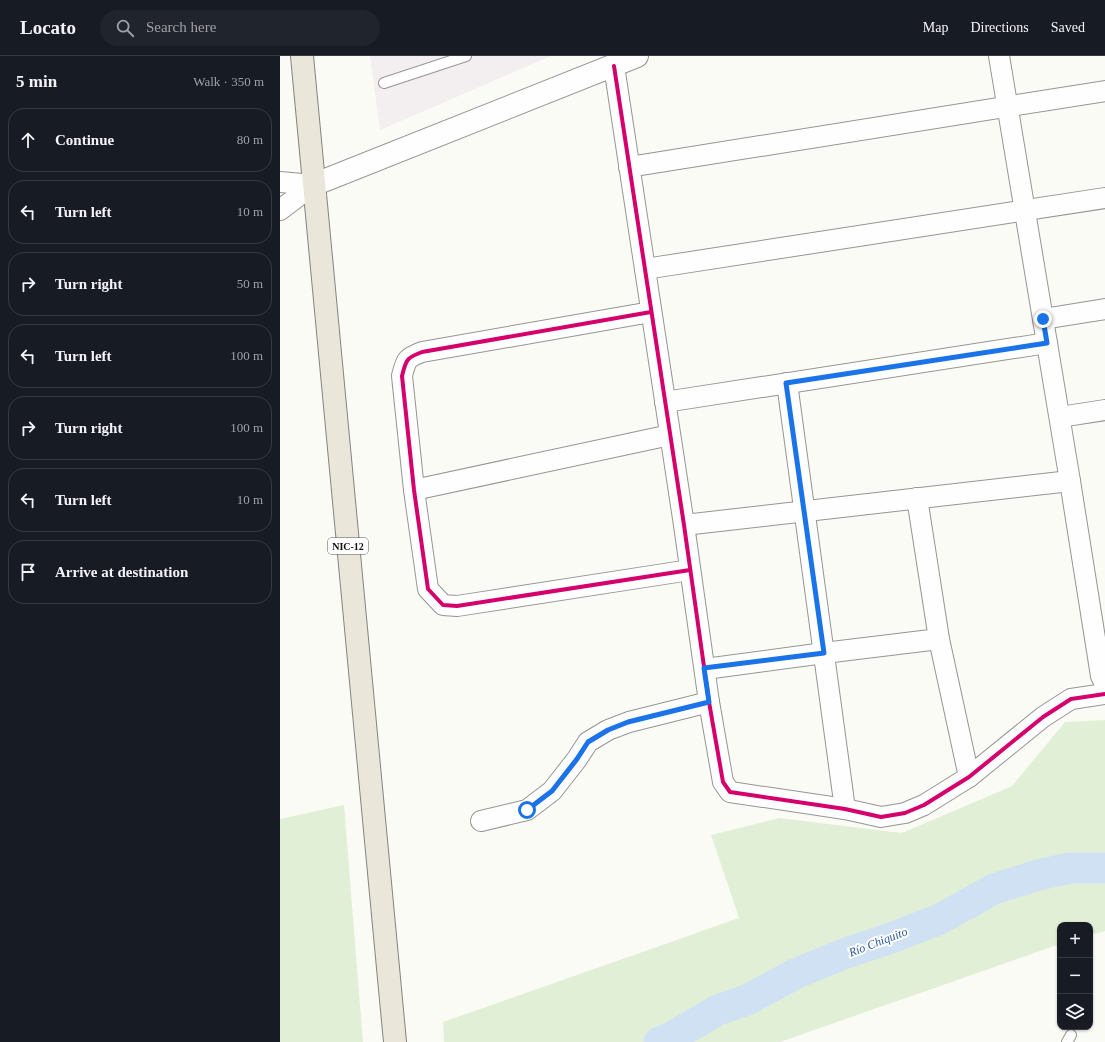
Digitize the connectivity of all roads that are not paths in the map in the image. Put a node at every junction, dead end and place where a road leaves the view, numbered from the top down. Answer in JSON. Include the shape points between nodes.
{"nodes":[{"id":1,"x":302,"y":56,"type":"edge"},
{"id":2,"x":466,"y":56,"type":"edge"},
{"id":3,"x":638,"y":56,"type":"edge"},
{"id":4,"x":999,"y":56,"type":"edge"},
{"id":5,"x":612,"y":61,"type":"edge"},
{"id":6,"x":384,"y":82,"type":"dead end"},
{"id":7,"x":1105,"y":91,"type":"edge"},
{"id":8,"x":1007,"y":106,"type":"junction"},
{"id":9,"x":629,"y":167,"type":"junction"},
{"id":10,"x":280,"y":182,"type":"edge"},
{"id":11,"x":313,"y":185,"type":"junction"},
{"id":12,"x":1105,"y":198,"type":"edge"},
{"id":13,"x":280,"y":210,"type":"edge"},
{"id":14,"x":1025,"y":210,"type":"junction"},
{"id":15,"x":645,"y":269,"type":"junction"},
{"id":16,"x":1105,"y":309,"type":"edge"},
{"id":17,"x":651,"y":312,"type":"junction"},
{"id":18,"x":1043,"y":319,"type":"junction"},
{"id":19,"x":1047,"y":343,"type":"junction"},
{"id":20,"x":786,"y":383,"type":"junction"},
{"id":21,"x":665,"y":402,"type":"junction"},
{"id":22,"x":1105,"y":410,"type":"edge"},
{"id":23,"x":1060,"y":417,"type":"junction"},
{"id":24,"x":670,"y":435,"type":"junction"},
{"id":25,"x":1070,"y":481,"type":"junction"},
{"id":26,"x":414,"y":490,"type":"junction"},
{"id":27,"x":917,"y":498,"type":"junction"},
{"id":28,"x":804,"y":512,"type":"junction"},
{"id":29,"x":684,"y":525,"type":"junction"},
{"id":30,"x":690,"y":570,"type":"junction"},
{"id":31,"x":940,"y":639,"type":"junction"},
{"id":32,"x":824,"y":653,"type":"junction"},
{"id":33,"x":704,"y":668,"type":"junction"},
{"id":34,"x":1105,"y":684,"type":"edge"},
{"id":35,"x":1105,"y":694,"type":"edge"},
{"id":36,"x":709,"y":702,"type":"junction"},
{"id":37,"x":969,"y":777,"type":"junction"},
{"id":38,"x":845,"y":809,"type":"junction"},
{"id":39,"x":481,"y":822,"type":"dead end"},
{"id":40,"x":395,"y":1039,"type":"edge"}],
"edges":[{"from":1,"to":11,"type":"highway","number":"NIC-12"},
{"from":2,"to":6,"type":"lane"},
{"from":3,"to":5,"type":"street"},
{"from":4,"to":8,"type":"street"},
{"from":5,"to":9,"type":"street"},
{"from":5,"to":11,"type":"street"},
{"from":7,"to":8,"type":"street"},
{"from":8,"to":9,"type":"street"},
{"from":8,"to":14,"type":"street"},
{"from":9,"to":15,"type":"street"},
{"from":10,"to":11,"type":"street"},
{"from":11,"to":13,"type":"street"},
{"from":11,"to":40,"type":"highway","number":"NIC-12"},
{"from":12,"to":14,"type":"street"},
{"from":14,"to":15,"type":"street"},
{"from":14,"to":18,"type":"street"},
{"from":15,"to":17,"type":"street"},
{"from":16,"to":18,"type":"street"},
{"from":17,"to":21,"type":"street"},
{"from":17,"to":26,"type":"street","via":[[422,352],[412,356],[405,363],[402,376]]},
{"from":18,"to":19,"type":"street"},
{"from":19,"to":20,"type":"street"},
{"from":19,"to":23,"type":"street"},
{"from":20,"to":21,"type":"street"},
{"from":20,"to":28,"type":"street"},
{"from":21,"to":24,"type":"street"},
{"from":22,"to":23,"type":"street"},
{"from":23,"to":25,"type":"street"},
{"from":24,"to":26,"type":"street"},
{"from":24,"to":29,"type":"street"},
{"from":25,"to":27,"type":"street"},
{"from":25,"to":34,"type":"street","via":[[1101,676]]},
{"from":26,"to":30,"type":"street","via":[[428,589],[443,605],[457,606]]},
{"from":27,"to":28,"type":"street"},
{"from":27,"to":31,"type":"street"},
{"from":28,"to":29,"type":"street"},
{"from":28,"to":32,"type":"street"},
{"from":29,"to":30,"type":"street"},
{"from":30,"to":33,"type":"street"},
{"from":31,"to":32,"type":"street"},
{"from":31,"to":37,"type":"street"},
{"from":32,"to":33,"type":"street"},
{"from":32,"to":38,"type":"street"},
{"from":33,"to":36,"type":"street"},
{"from":35,"to":37,"type":"street","via":[[1071,699],[1043,717]]},
{"from":36,"to":38,"type":"street","via":[[723,782],[730,792]]},
{"from":36,"to":39,"type":"street","via":[[628,722],[608,730],[588,742],[552,791],[527,810]]},
{"from":37,"to":38,"type":"street","via":[[924,805],[905,813],[881,816]]}]}
